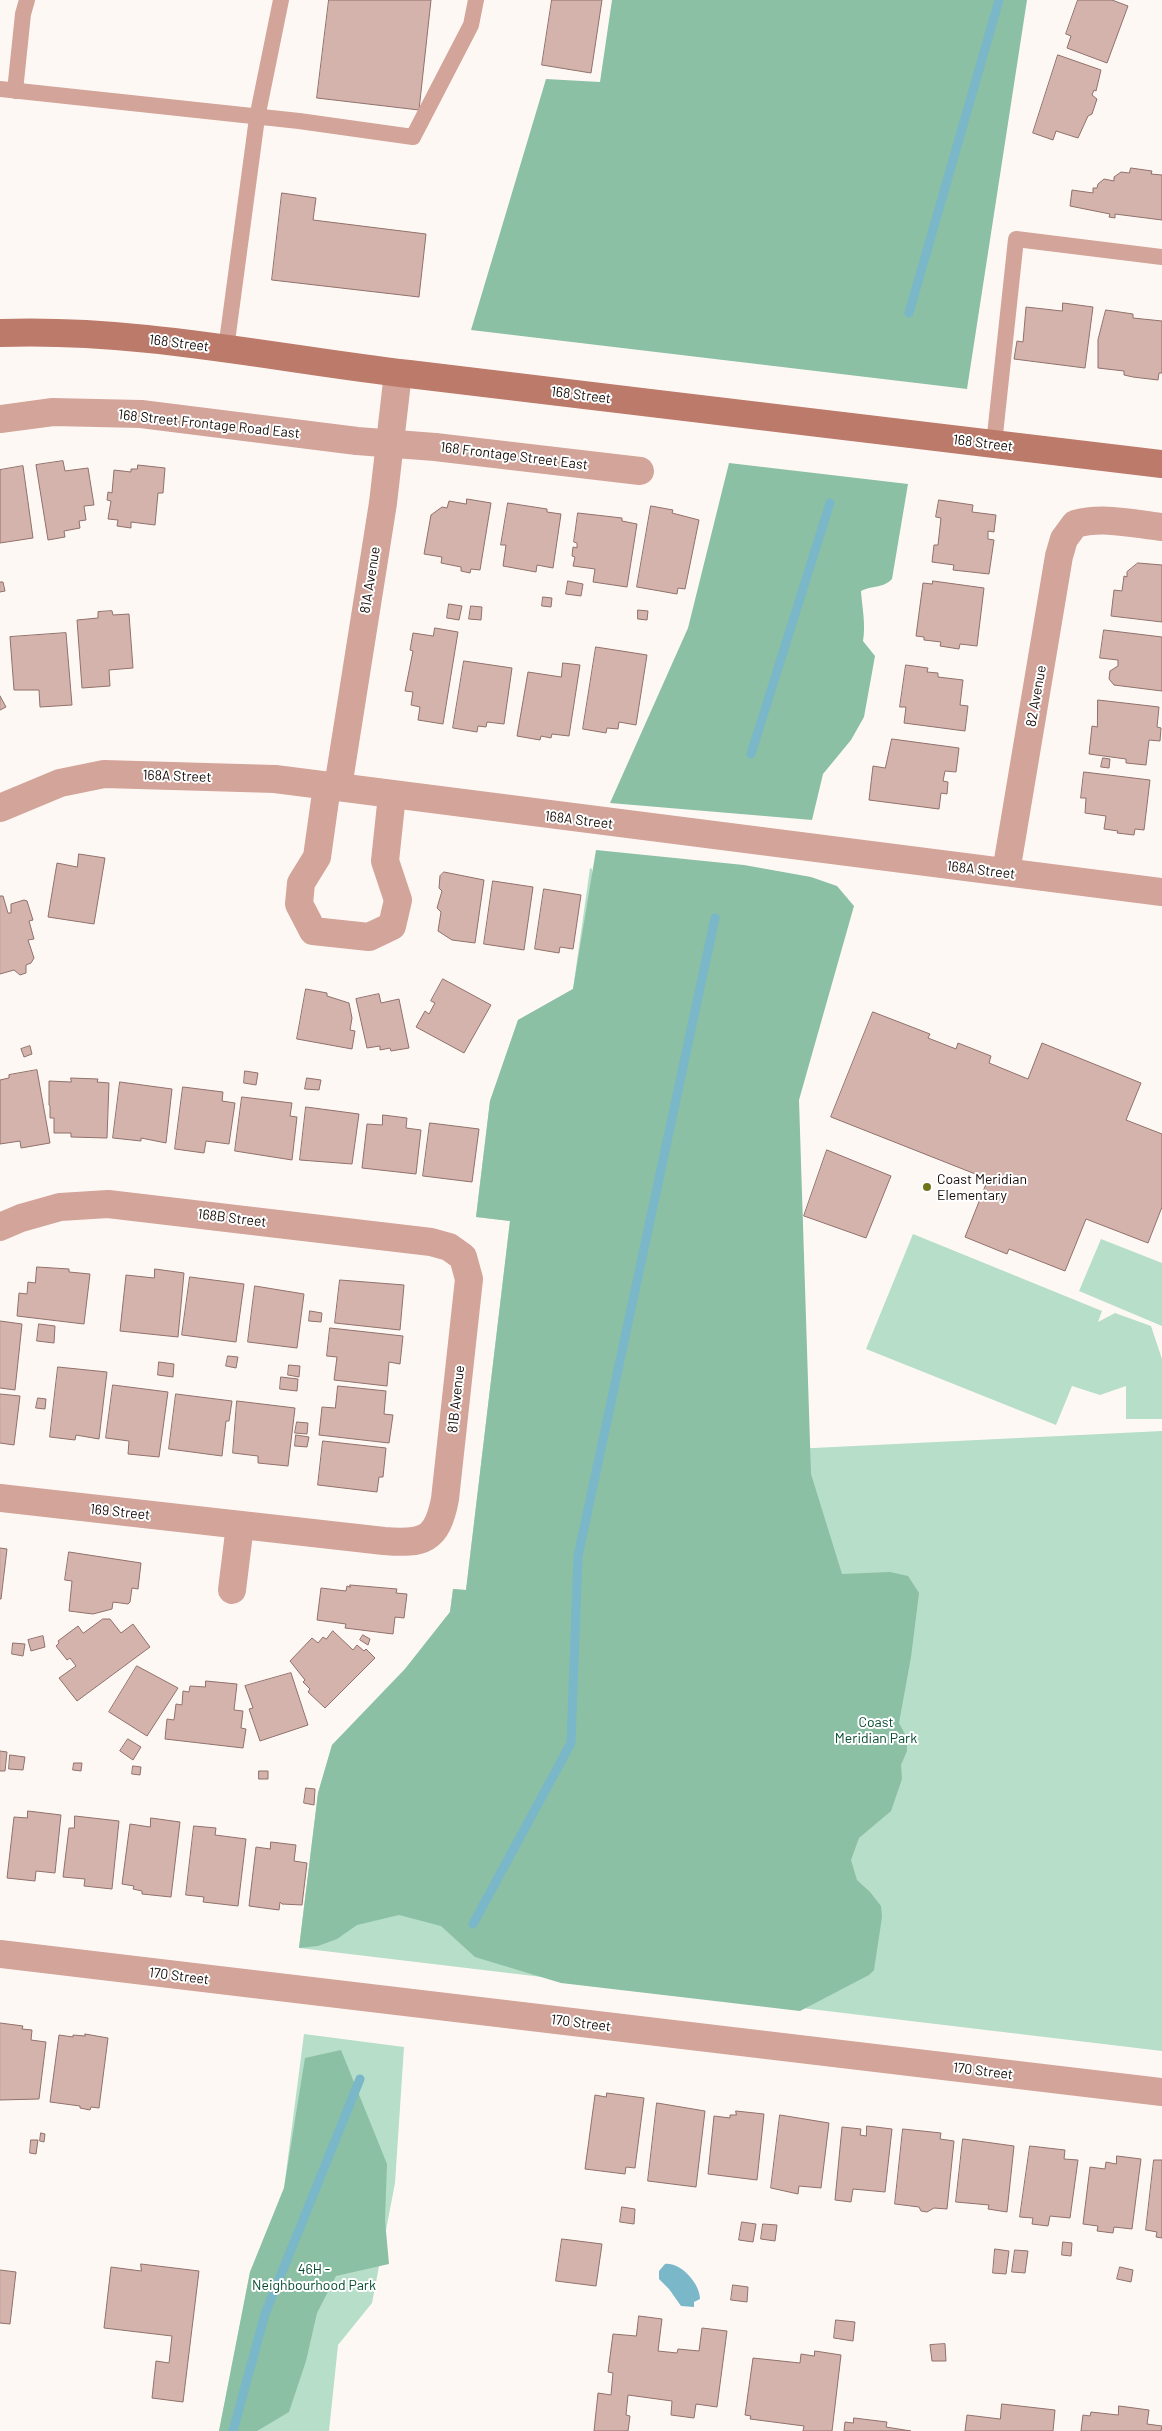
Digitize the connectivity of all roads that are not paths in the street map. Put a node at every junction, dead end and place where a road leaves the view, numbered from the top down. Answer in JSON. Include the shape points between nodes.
{"nodes":[{"id":1,"x":27,"y":0,"type":"edge"},
{"id":2,"x":281,"y":0,"type":"edge"},
{"id":3,"x":476,"y":0,"type":"edge"},
{"id":4,"x":7,"y":90,"type":"edge"},
{"id":5,"x":257,"y":118,"type":"junction"},
{"id":6,"x":1162,"y":258,"type":"edge"},
{"id":7,"x":0,"y":333,"type":"edge"},
{"id":8,"x":226,"y":349,"type":"junction"},
{"id":9,"x":398,"y":373,"type":"junction"},
{"id":10,"x":0,"y":419,"type":"edge"},
{"id":11,"x":388,"y":444,"type":"junction"},
{"id":12,"x":994,"y":444,"type":"junction"},
{"id":13,"x":1162,"y":464,"type":"edge"},
{"id":14,"x":640,"y":471,"type":"dead end"},
{"id":15,"x":1162,"y":527,"type":"edge"},
{"id":16,"x":332,"y":787,"type":"junction"},
{"id":17,"x":392,"y":795,"type":"junction"},
{"id":18,"x":0,"y":808,"type":"edge"},
{"id":19,"x":1006,"y":872,"type":"junction"},
{"id":20,"x":1162,"y":892,"type":"edge"},
{"id":21,"x":0,"y":1227,"type":"edge"},
{"id":22,"x":463,"y":1257,"type":"joint"},
{"id":23,"x":0,"y":1498,"type":"edge"},
{"id":24,"x":240,"y":1526,"type":"junction"},
{"id":25,"x":428,"y":1537,"type":"joint"},
{"id":26,"x":232,"y":1590,"type":"dead end"},
{"id":27,"x":0,"y":1954,"type":"edge"},
{"id":28,"x":1162,"y":2092,"type":"edge"}],
"edges":[{"from":1,"to":4,"type":"lane"},
{"from":2,"to":5,"type":"lane"},
{"from":3,"to":5,"type":"lane","via":[[471,24],[413,137]]},
{"from":4,"to":5,"type":"lane"},
{"from":5,"to":8,"type":"lane"},
{"from":6,"to":12,"type":"lane","via":[[1016,239]]},
{"from":7,"to":8,"type":"main road","name":"168 Street","via":[[75,333]]},
{"from":8,"to":9,"type":"main road","name":"168 Street"},
{"from":9,"to":11,"type":"street","name":"81A Avenue"},
{"from":9,"to":12,"type":"main road","name":"168 Street"},
{"from":10,"to":11,"type":"street","name":"168 Street Frontage Road East","via":[[53,412],[141,414]]},
{"from":11,"to":14,"type":"street","name":"168 Frontage Street East"},
{"from":11,"to":16,"type":"street","name":"81A Avenue","via":[[383,503]]},
{"from":12,"to":13,"type":"main road","name":"168 Street"},
{"from":15,"to":19,"type":"street","name":"82 Avenue","via":[[1104,521],[1075,524],[1064,539]]},
{"from":16,"to":17,"type":"street","name":"168A Street"},
{"from":16,"to":17,"type":"street","name":"81A Avenue","via":[[317,857],[301,883],[299,904],[313,931],[368,937],[392,926],[398,900],[385,861]]},
{"from":16,"to":18,"type":"street","name":"168A Street","via":[[274,779],[104,774],[60,783]]},
{"from":17,"to":19,"type":"street","name":"168A Street"},
{"from":19,"to":20,"type":"street","name":"168A Street"},
{"from":21,"to":22,"type":"street","name":"168B Street","via":[[60,1207],[123,1205],[431,1242],[449,1247]]},
{"from":22,"to":25,"type":"street","name":"81B Avenue","via":[[468,1287],[445,1499],[441,1520]]},
{"from":23,"to":24,"type":"street","name":"169 Street"},
{"from":24,"to":25,"type":"street","name":"169 Street","via":[[390,1542],[416,1542]]},
{"from":24,"to":26,"type":"street"},
{"from":27,"to":28,"type":"street","name":"170 Street"}]}
